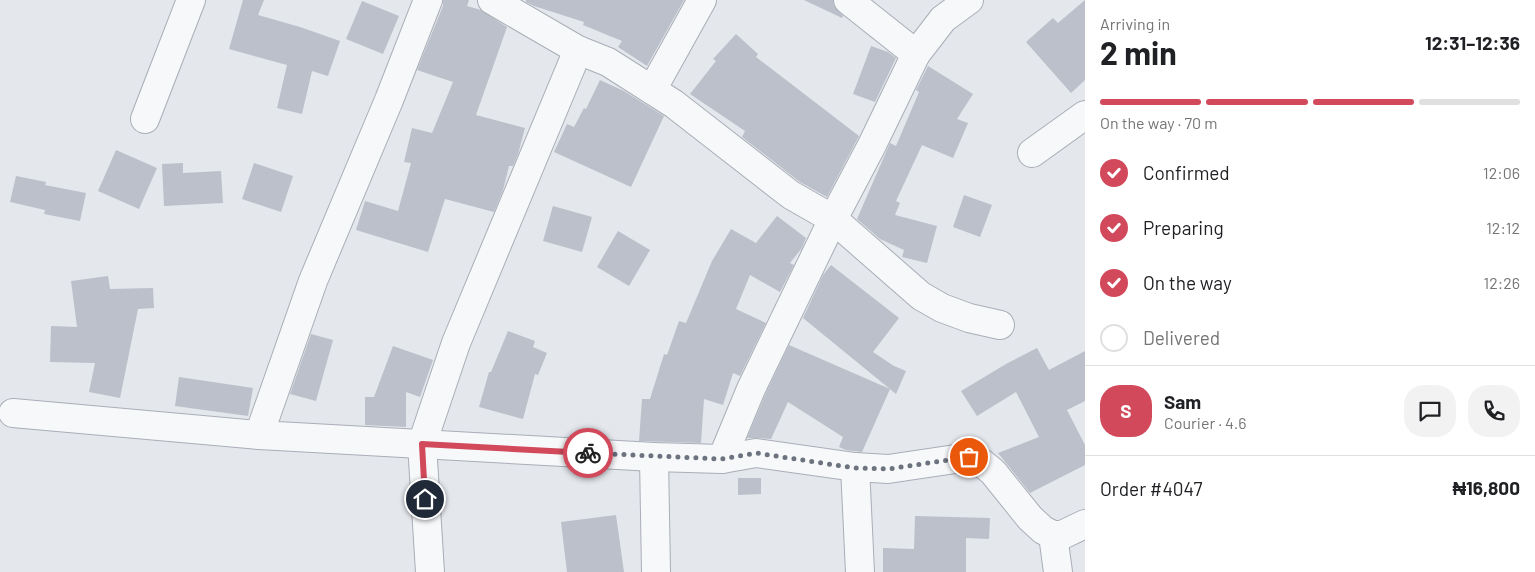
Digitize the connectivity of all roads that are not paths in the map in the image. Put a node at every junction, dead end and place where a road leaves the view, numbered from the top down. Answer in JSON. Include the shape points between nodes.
{"nodes":[{"id":1,"x":191,"y":0,"type":"edge"},
{"id":2,"x":428,"y":0,"type":"edge"},
{"id":3,"x":492,"y":0,"type":"edge"},
{"id":4,"x":702,"y":0,"type":"edge"},
{"id":5,"x":848,"y":0,"type":"edge"},
{"id":6,"x":970,"y":0,"type":"edge"},
{"id":7,"x":578,"y":50,"type":"junction"},
{"id":8,"x":916,"y":54,"type":"junction"},
{"id":9,"x":652,"y":90,"type":"junction"},
{"id":10,"x":1085,"y":115,"type":"edge"},
{"id":11,"x":145,"y":119,"type":"dead end"},
{"id":12,"x":1032,"y":153,"type":"dead end"},
{"id":13,"x":833,"y":220,"type":"junction"},
{"id":14,"x":1000,"y":325,"type":"dead end"},
{"id":15,"x":13,"y":413,"type":"dead end"},
{"id":16,"x":259,"y":435,"type":"junction"},
{"id":17,"x":422,"y":444,"type":"junction"},
{"id":18,"x":654,"y":457,"type":"junction"},
{"id":19,"x":722,"y":459,"type":"junction"},
{"id":20,"x":855,"y":468,"type":"junction"},
{"id":21,"x":1085,"y":524,"type":"edge"},
{"id":22,"x":1053,"y":535,"type":"junction"},
{"id":23,"x":430,"y":572,"type":"edge"},
{"id":24,"x":656,"y":572,"type":"edge"},
{"id":25,"x":860,"y":572,"type":"edge"},
{"id":26,"x":1058,"y":572,"type":"edge"}],
"edges":[{"from":1,"to":11,"type":"street"},
{"from":2,"to":16,"type":"street","via":[[313,281]]},
{"from":3,"to":7,"type":"street"},
{"from":4,"to":9,"type":"street"},
{"from":5,"to":8,"type":"street"},
{"from":6,"to":8,"type":"street","via":[[943,18]]},
{"from":7,"to":9,"type":"street","via":[[608,62]]},
{"from":7,"to":17,"type":"street","via":[[456,343]]},
{"from":8,"to":13,"type":"street"},
{"from":9,"to":13,"type":"street","via":[[791,195]]},
{"from":10,"to":12,"type":"street"},
{"from":13,"to":14,"type":"street","via":[[921,296],[969,318]]},
{"from":13,"to":19,"type":"street","via":[[751,389]]},
{"from":15,"to":16,"type":"street"},
{"from":16,"to":17,"type":"street"},
{"from":17,"to":18,"type":"street"},
{"from":17,"to":23,"type":"street"},
{"from":18,"to":19,"type":"street"},
{"from":18,"to":24,"type":"street"},
{"from":19,"to":20,"type":"street","via":[[756,453]]},
{"from":20,"to":22,"type":"street","via":[[888,469],[969,457],[993,472],[1030,518]]},
{"from":20,"to":25,"type":"street"},
{"from":21,"to":22,"type":"street","via":[[1062,535]]},
{"from":22,"to":26,"type":"street"}]}
